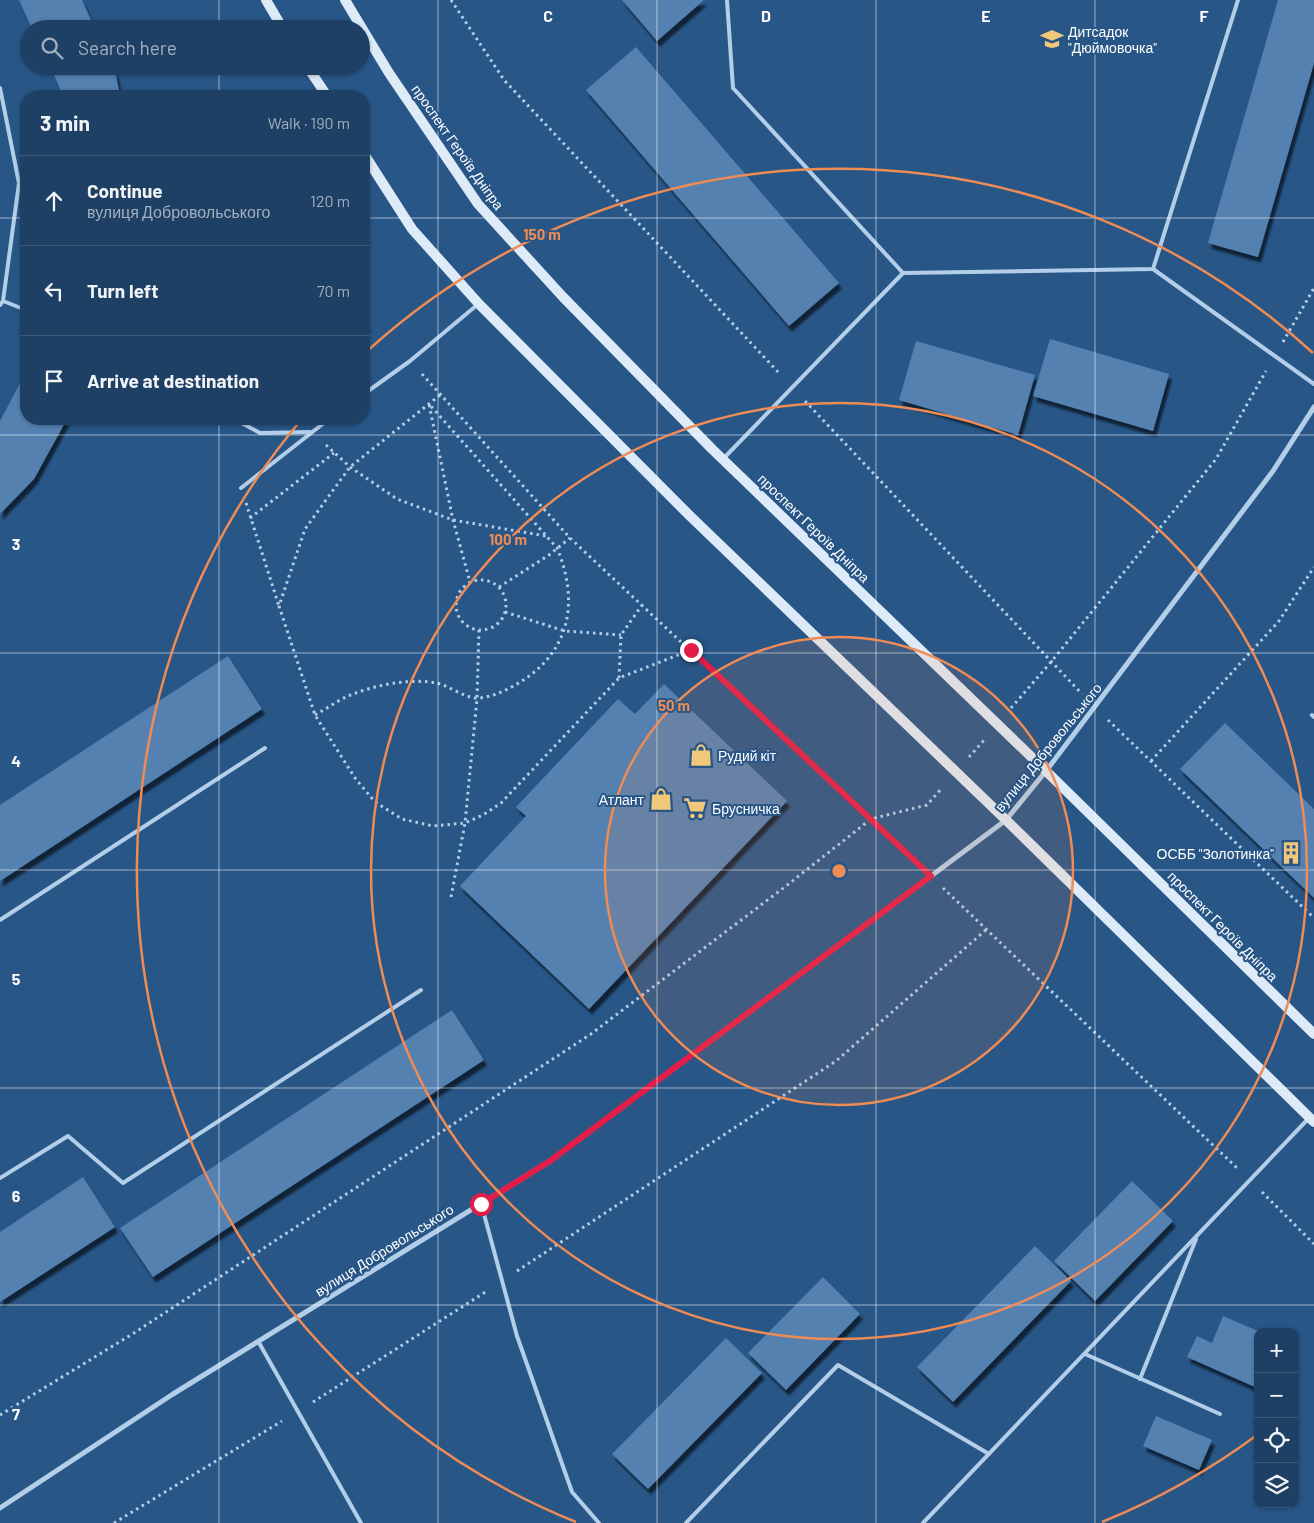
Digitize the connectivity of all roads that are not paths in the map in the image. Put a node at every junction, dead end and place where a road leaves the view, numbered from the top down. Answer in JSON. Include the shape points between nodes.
{"nodes":[{"id":1,"x":266,"y":0,"type":"edge"},
{"id":2,"x":345,"y":0,"type":"edge"},
{"id":3,"x":727,"y":0,"type":"edge"},
{"id":4,"x":1238,"y":0,"type":"edge"},
{"id":5,"x":278,"y":20,"type":"edge"},
{"id":6,"x":357,"y":20,"type":"edge"},
{"id":7,"x":370,"y":41,"type":"edge"},
{"id":8,"x":314,"y":75,"type":"edge"},
{"id":9,"x":0,"y":88,"type":"edge"},
{"id":10,"x":323,"y":90,"type":"edge"},
{"id":11,"x":0,"y":113,"type":"edge"},
{"id":12,"x":6,"y":115,"type":"junction"},
{"id":13,"x":370,"y":163,"type":"edge"},
{"id":14,"x":1153,"y":269,"type":"junction"},
{"id":15,"x":902,"y":273,"type":"junction"},
{"id":16,"x":1,"y":303,"type":"edge"},
{"id":17,"x":479,"y":304,"type":"junction"},
{"id":18,"x":20,"y":308,"type":"edge"},
{"id":19,"x":1314,"y":384,"type":"edge"},
{"id":20,"x":370,"y":390,"type":"edge"},
{"id":21,"x":1314,"y":407,"type":"edge"},
{"id":22,"x":245,"y":425,"type":"edge"},
{"id":23,"x":320,"y":425,"type":"edge"},
{"id":24,"x":310,"y":432,"type":"junction"},
{"id":25,"x":723,"y":460,"type":"junction"},
{"id":26,"x":241,"y":488,"type":"road end"},
{"id":27,"x":265,"y":748,"type":"dead end"},
{"id":28,"x":1046,"y":771,"type":"junction"},
{"id":29,"x":1006,"y":820,"type":"junction"},
{"id":30,"x":0,"y":920,"type":"edge"},
{"id":31,"x":421,"y":990,"type":"dead end"},
{"id":32,"x":1314,"y":1034,"type":"edge"},
{"id":33,"x":1312,"y":1120,"type":"edge"},
{"id":34,"x":0,"y":1178,"type":"edge"},
{"id":35,"x":481,"y":1204,"type":"junction"},
{"id":36,"x":1197,"y":1235,"type":"junction"},
{"id":37,"x":258,"y":1341,"type":"junction"},
{"id":38,"x":1085,"y":1354,"type":"junction"},
{"id":39,"x":1140,"y":1378,"type":"junction"},
{"id":40,"x":1220,"y":1414,"type":"dead end"},
{"id":41,"x":989,"y":1454,"type":"junction"},
{"id":42,"x":1,"y":1505,"type":"edge"},
{"id":43,"x":361,"y":1523,"type":"edge"},
{"id":44,"x":599,"y":1523,"type":"edge"},
{"id":45,"x":686,"y":1523,"type":"edge"},
{"id":46,"x":923,"y":1523,"type":"edge"}],
"edges":[{"from":1,"to":5,"type":"street"},
{"from":2,"to":6,"type":"street","name":"проспект Героїв Дніпра"},
{"from":3,"to":15,"type":"lane","via":[[733,88]]},
{"from":4,"to":14,"type":"lane"},
{"from":7,"to":25,"type":"street","name":"проспект Героїв Дніпра","via":[[478,204],[563,297]]},
{"from":8,"to":10,"type":"street"},
{"from":9,"to":12,"type":"lane"},
{"from":11,"to":12,"type":"lane"},
{"from":12,"to":16,"type":"lane","via":[[19,183]]},
{"from":13,"to":17,"type":"street","via":[[412,229]]},
{"from":14,"to":15,"type":"lane"},
{"from":14,"to":19,"type":"lane"},
{"from":15,"to":25,"type":"lane"},
{"from":16,"to":18,"type":"lane"},
{"from":17,"to":20,"type":"lane"},
{"from":17,"to":29,"type":"street","via":[[689,514]]},
{"from":21,"to":28,"type":"street","name":"вулиця Добровольського","via":[[1273,471]]},
{"from":22,"to":24,"type":"lane","via":[[260,433]]},
{"from":23,"to":24,"type":"lane"},
{"from":24,"to":26,"type":"lane"},
{"from":25,"to":28,"type":"street","name":"проспект Героїв Дніпра"},
{"from":27,"to":30,"type":"lane"},
{"from":28,"to":29,"type":"street","name":"вулиця Добровольського"},
{"from":28,"to":32,"type":"street","name":"проспект Героїв Дніпра"},
{"from":29,"to":33,"type":"street"},
{"from":29,"to":35,"type":"street","name":"вулиця Добровольського","via":[[550,1161]]},
{"from":31,"to":34,"type":"lane","via":[[123,1184],[68,1136]]},
{"from":33,"to":36,"type":"lane"},
{"from":35,"to":37,"type":"street","name":"вулиця Добровольського"},
{"from":35,"to":44,"type":"lane","via":[[517,1336],[572,1492]]},
{"from":36,"to":38,"type":"lane"},
{"from":36,"to":39,"type":"lane"},
{"from":37,"to":42,"type":"street","name":"вулиця Добровольського"},
{"from":37,"to":43,"type":"lane"},
{"from":38,"to":39,"type":"lane"},
{"from":38,"to":41,"type":"lane"},
{"from":39,"to":40,"type":"lane"},
{"from":41,"to":45,"type":"lane","via":[[838,1365]]},
{"from":41,"to":46,"type":"lane"}]}
